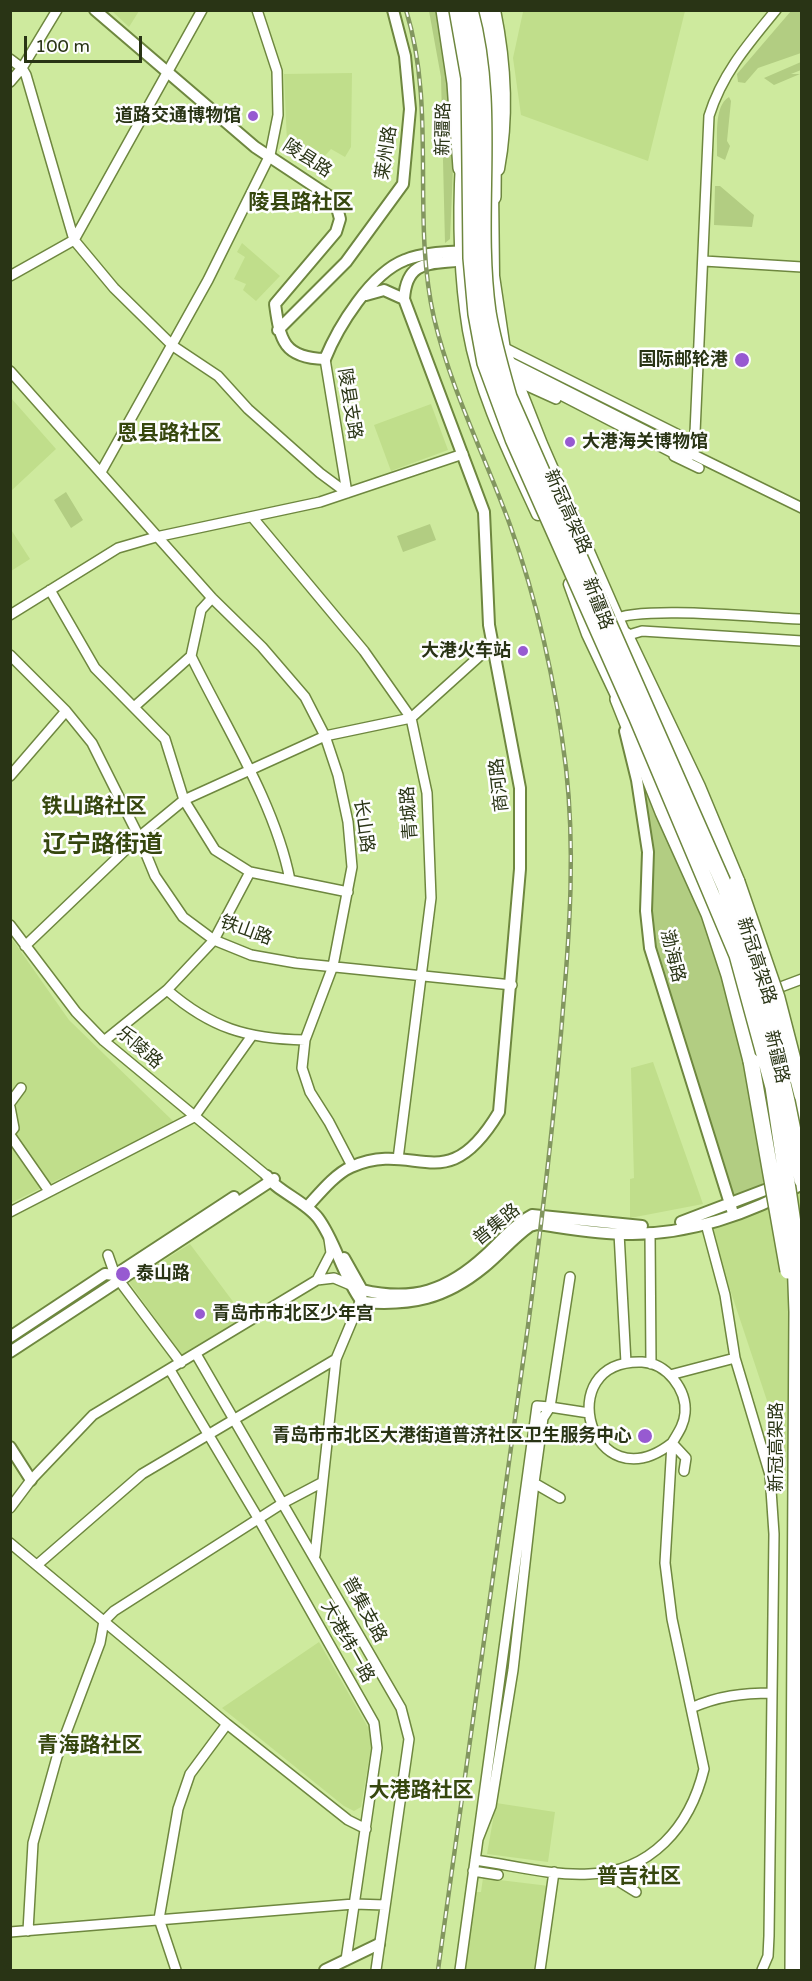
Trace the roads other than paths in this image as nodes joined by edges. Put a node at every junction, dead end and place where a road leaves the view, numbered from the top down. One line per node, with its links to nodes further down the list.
1 (57, 10): 15 (street)
2 (95, 10): 16 (street, 陵县路)
3 (202, 10): 16 (street)
4 (257, 10): 18 (street)
5 (393, 10): 29 (street, 莱州路)
6 (444, 10): 19 (highway)
7 (452, 10): 19 (main road, 新疆路)
8 (457, 10): 108 (highway, 新冠高架路, bridge)
9 (470, 10): 90 (highway, 新冠高架路, bridge)
10 (477, 10): 20 (main road, 新疆路)
11 (485, 10): 20 (highway)
12 (494, 10): 20 (main road, 新疆路)
13 (776, 10): 24 (street)
14 (10, 59): 15 (street)
15 (22, 68): 17 (street); 21 (street)
16 (166, 72): 18 (street, 陵县路); 21 (street)
17 (10, 82)
18 (270, 155): 29 (street, 陵县路); 30 (street)
19 (461, 168): 23 (main road, 新疆路)
20 (493, 197): 22 (main road, 新疆路)
21 (74, 240): 26 (street); 30 (street)
22 (493, 253): 23 (street); 31 (main road, 新疆路)
23 (462, 256): 27 (street, 陵县支路); 28 (street); 50 (main road, 新疆路)
24 (704, 261): 25 (street); 38 (street)
25 (801, 267)
26 (10, 276)
27 (360, 298): 28 (street); 32 (street, 陵县支路)
28 (404, 299): 37 (street, 商河路)
29 (278, 330): 32 (street)
30 (173, 346): 40 (street); 41 (street)
31 (504, 346): 33 (main road, 新疆路); 38 (street)
32 (325, 359): 41 (street, 陵县支路)
33 (508, 361): 35 (main road, 新疆路); 36 (street)
34 (10, 371): 40 (street, 长山路)
35 (514, 378): 38 (street); 39 (street); 48 (main road, 新疆路)
36 (674, 445)
37 (463, 454): 41 (street); 53 (street, 商河路)
38 (694, 455): 42 (street)
39 (699, 468)
40 (101, 472): 44 (street, 长山路)
41 (346, 493): 43 (street)
42 (801, 508)
43 (253, 518): 44 (street); 60 (street, 青城路)
44 (156, 537): 45 (street); 46 (street, 长山路)
45 (50, 590): 47 (street); 58 (street)
46 (212, 598): 56 (street); 61 (street, 长山路)
47 (10, 615)
48 (618, 618): 49 (street); 50 (street); 51 (main road, 新疆路)
49 (801, 619)
50 (588, 634): 54 (main road, 新疆路)
51 (625, 635): 52 (street); 54 (street); 77 (main road, 新疆路); 82 (highway, bridge)
52 (801, 641)
53 (493, 644): 60 (street); 75 (street, 商河路)
54 (597, 653): 57 (main road, 新疆路)
55 (10, 655): 59 (street, 铁山路)
56 (191, 656): 58 (street); 62 (street)
57 (618, 699): 92 (main road, 新疆路); 96 (street, 渤海路); 108 (highway, bridge)
58 (134, 707): 64 (street)
59 (66, 711): 63 (street); 65 (street, 铁山路)
60 (411, 718): 61 (street); 73 (street, 青城路)
61 (325, 736): 62 (street); 68 (street, 长山路)
62 (248, 768): 64 (street); 67 (street)
63 (10, 776)
64 (184, 800): 65 (street); 66 (street)
65 (139, 837): 70 (street, 铁山路); 71 (street)
66 (250, 872): 67 (street); 70 (street)
67 (290, 880): 68 (street)
68 (348, 892): 72 (street, 长山路)
69 (10, 925): 71 (street, 乐陵路)
70 (214, 940): 72 (street, 铁山路); 76 (street)
71 (26, 946): 80 (street, 乐陵路)
72 (333, 966): 73 (street, 铁山路); 79 (street, 长山路)
73 (421, 975): 75 (street, 铁山路); 87 (street, 青城路)
74 (801, 979): 77 (street)
75 (512, 985): 87 (street, 商河路)
76 (166, 990): 78 (street); 80 (street)
77 (769, 992): 85 (main road, 新疆路)
78 (251, 1037): 79 (street); 84 (street)
79 (305, 1040): 88 (street, 长山路)
80 (104, 1041): 84 (street, 乐陵路)
81 (21, 1088): 83 (street)
82 (801, 1095)
83 (10, 1105): 86 (street)
84 (194, 1117): 89 (street, 乐陵路); 93 (street)
85 (801, 1119)
86 (10, 1134): 93 (street)
87 (398, 1159): 88 (street, 商河路)
88 (352, 1166): 91 (street, 商河路); 95 (street)
89 (270, 1179): 94 (street, 乐陵路); 95 (street, 乐陵路); 103 (street)
90 (801, 1182): 92 (street)
91 (324, 1190): 94 (street); 95 (street, 商河路)
92 (780, 1190): 96 (street)
93 (49, 1191): 97 (street)
94 (300, 1193): 95 (street, 乐陵路)
95 (311, 1207): 101 (street, 乐陵路); 107 (street, 乐陵路)
96 (732, 1209): 98 (street); 107 (street, 普集路)
97 (10, 1212)
98 (706, 1224): 100 (street); 112 (street)
99 (619, 1233): 100 (street); 107 (street); 115 (street)
100 (650, 1233): 116 (street)
101 (328, 1237): 105 (street); 106 (street, 乐陵路)
102 (108, 1255): 103 (street)
103 (118, 1277): 109 (street); 110 (street); 114 (street)
104 (570, 1277): 119 (street)
105 (317, 1280): 106 (street); 111 (street)
106 (348, 1283): 107 (street, 乐陵路)
107 (362, 1296): 113 (street)
108 (797, 1312): 161 (highway, 新冠高架路, bridge)
109 (10, 1337)
110 (10, 1352)
111 (196, 1354): 114 (street); 121 (street)
112 (735, 1358): 118 (street); 137 (street)
113 (336, 1359): 121 (street); 127 (street)
114 (181, 1363): 117 (street)
115 (626, 1363): 116 (street); 120 (street)
116 (651, 1364): 118 (street)
117 (170, 1370): 122 (street, 大港纬一路); 126 (street)
118 (670, 1375): 123 (street)
119 (550, 1407): 120 (street); 128 (street); 141 (street)
120 (589, 1413): 123 (street)
121 (234, 1419): 122 (street); 130 (street)
122 (209, 1437): 132 (street, 大港纬一路); 135 (street)
123 (672, 1443): 125 (street); 138 (street)
124 (10, 1447): 126 (street)
125 (684, 1471)
126 (31, 1480): 131 (street)
127 (321, 1483): 130 (street); 134 (street)
128 (534, 1483): 129 (street); 141 (street)
129 (560, 1498)
130 (283, 1503): 132 (street); 134 (street)
131 (10, 1508)
132 (258, 1518): 136 (street); 140 (street, 大港纬一路)
133 (10, 1543): 135 (street)
134 (315, 1555): 149 (street, 普集支路)
135 (37, 1565): 136 (street)
136 (104, 1620): 139 (street); 151 (street)
137 (772, 1692): 138 (street); 160 (street)
138 (691, 1708): 144 (street)
139 (227, 1724): 140 (street); 150 (street)
140 (366, 1829): 148 (street, 大港纬一路)
141 (478, 1839): 142 (street)
142 (475, 1860): 143 (street); 145 (street)
143 (473, 1871): 146 (street); 158 (street)
144 (614, 1871): 145 (street); 147 (street)
145 (554, 1872): 159 (street)
146 (498, 1875)
147 (636, 1892)
148 (354, 1904): 149 (street); 150 (street); 154 (street, 大港纬一路)
149 (385, 1905): 153 (street, 普集支路)
150 (159, 1919): 151 (street); 155 (street)
151 (28, 1930): 152 (street)
152 (10, 1932)
153 (379, 1944): 154 (street); 157 (street, 普集支路)
154 (346, 1960): 156 (street)
155 (176, 1971)
156 (325, 1971)
157 (376, 1971)
158 (460, 1971)
159 (540, 1971)
160 (762, 1971)
161 (793, 1971)

